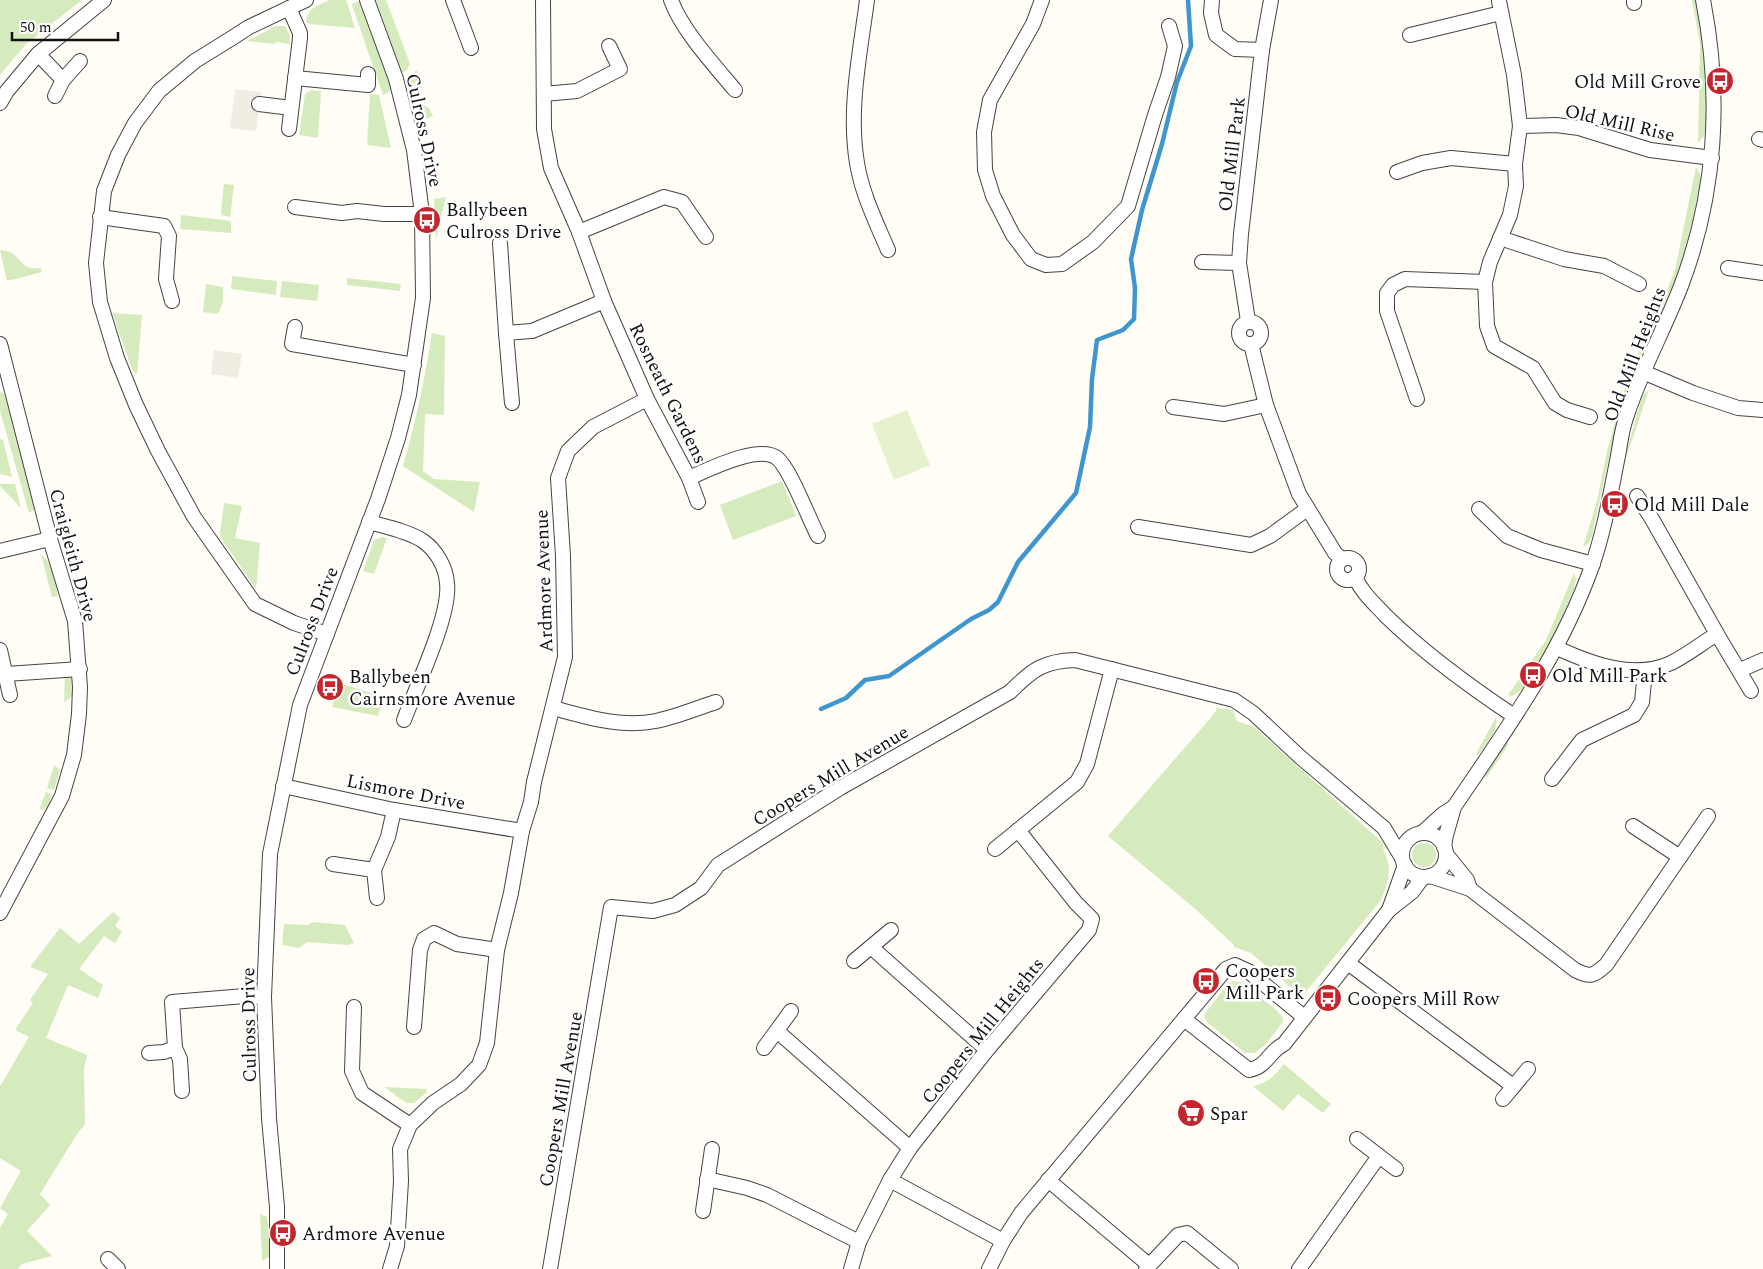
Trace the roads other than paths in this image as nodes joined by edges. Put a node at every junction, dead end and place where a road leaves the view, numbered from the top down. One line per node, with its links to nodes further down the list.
1 (104, 0): 19 (street)
2 (306, 0): 13 (street)
3 (367, 0): 36 (street, Culross Drive)
4 (453, 0): 17 (street)
5 (543, 0): 25 (street, Rosneath Gardens)
6 (671, 0): 24 (street)
7 (867, 0): 42 (street)
8 (1042, 0): 14 (street)
9 (1212, 0): 18 (street)
10 (1271, 0): 18 (street, Old Mill Park)
11 (1703, 0): 32 (street, Old Mill Heights)
12 (1500, 7): 15 (street); 30 (street)
13 (289, 8): 22 (street); 37 (street)
14 (1169, 26)
15 (1410, 35)
16 (609, 46): 25 (street)
17 (471, 48)
18 (1262, 50): 44 (street, Old Mill Park)
19 (38, 54): 23 (street); 27 (street)
20 (80, 61): 23 (street)
21 (368, 74): 22 (street)
22 (295, 78): 29 (street)
23 (63, 80): 26 (street)
24 (735, 90)
25 (544, 94): 38 (street, Rosneath Gardens)
26 (55, 96)
27 (0, 103)
28 (259, 104): 29 (street)
29 (292, 108): 31 (street)
30 (1520, 126): 32 (street, Old Mill Rise); 33 (street)
31 (289, 129)
32 (1712, 158): 55 (street, Old Mill Heights)
33 (1515, 164): 34 (street); 40 (street)
34 (1396, 172)
35 (295, 207): 36 (street)
36 (422, 214): 54 (street, Culross Drive)
37 (100, 217): 49 (street); 74 (street)
38 (579, 232): 39 (street); 50 (street, Rosneath Gardens)
39 (706, 237)
40 (1500, 238): 47 (street); 48 (street)
41 (500, 243): 52 (street)
42 (888, 250)
43 (1202, 262): 44 (street)
44 (1239, 262): 59 (street, Old Mill Park)
45 (1728, 268): 46 (street)
46 (1763, 274)
47 (1485, 282): 57 (street); 62 (street)
48 (1639, 284)
49 (172, 301)
50 (604, 301): 52 (street); 56 (street, Rosneath Gardens)
51 (295, 327): 54 (street)
52 (506, 333): 58 (street)
53 (0, 344): 71 (street, Craigleith Drive)
54 (414, 365): 68 (street, Culross Drive)
55 (1643, 372): 61 (street); 73 (street, Old Mill Heights)
56 (648, 399): 63 (street, Rosneath Gardens); 87 (street, Ardmore Avenue)
57 (1417, 399)
58 (512, 403)
59 (1266, 405): 60 (street); 67 (street, Old Mill Park)
60 (1173, 407)
61 (1763, 410)
62 (1590, 417)
63 (689, 478): 65 (street, Rosneath Gardens); 70 (street)
64 (1637, 496): 75 (street)
65 (698, 502)
66 (1479, 509): 73 (street)
67 (1307, 510): 69 (street); 88 (street, Old Mill Park)
68 (369, 522): 74 (street, Culross Drive); 89 (street)
69 (1138, 527)
70 (818, 536)
71 (50, 539): 72 (street); 79 (street, Craigleith Drive)
72 (0, 552)
73 (1593, 564): 76 (street, Old Mill Heights)
74 (327, 634): 91 (street, Culross Drive)
75 (1717, 634): 81 (street); 82 (street)
76 (1557, 648): 82 (street); 88 (street, Old Mill Heights)
77 (0, 650): 83 (street)
78 (1763, 660): 81 (street)
79 (80, 669): 83 (street); 110 (street, Craigleith Drive)
80 (1112, 669): 96 (street, Coopers Mill Avenue); 97 (street); 146 (street, Coopers Mill Avenue)
81 (1740, 670): 84 (street)
82 (1645, 671): 90 (street)
83 (6, 674): 85 (street)
84 (1751, 691)
85 (10, 694)
86 (716, 702): 87 (street)
87 (553, 708): 98 (street, Ardmore Avenue)
88 (1514, 716): 92 (street, Old Mill Heights)
89 (404, 720)
90 (1552, 779)
91 (284, 786): 93 (street, Lismore Drive); 116 (street, Culross Drive)
92 (1454, 807): 99 (street, Old Mill Heights); 101 (street, Old Mill Heights)
93 (394, 810): 98 (street, Lismore Drive); 105 (street)
94 (1708, 816): 102 (street)
95 (1633, 826): 102 (street)
96 (1384, 828): 99 (street, Coopers Mill Avenue); 103 (street, Coopers Mill Avenue)
97 (1018, 830): 100 (street); 125 (street, Coopers Mill Heights)
98 (522, 831): 113 (street, Ardmore Avenue)
99 (1419, 834): 101 (street); 103 (street)
100 (995, 849)
101 (1445, 851): 106 (street); 107 (street)
102 (1680, 857): 107 (street)
103 (1404, 862): 106 (street); 109 (street)
104 (333, 864): 105 (street)
105 (374, 870): 108 (street)
106 (1426, 876): 107 (street); 109 (street)
107 (1470, 889)
108 (377, 898)
109 (1389, 910): 115 (street)
110 (0, 913)
111 (891, 930): 112 (street)
112 (871, 947): 114 (street); 125 (street)
113 (497, 950): 121 (street); 131 (street, Ardmore Avenue)
114 (854, 961)
115 (1348, 963): 119 (street); 128 (street)
116 (264, 997): 123 (street); 144 (street, Culross Drive)
117 (354, 1007): 131 (street)
118 (791, 1011): 122 (street)
119 (1304, 1017): 120 (street); 120 (street)
120 (1184, 1019): 139 (street)
121 (414, 1027)
122 (777, 1031): 124 (street); 133 (street)
123 (175, 1048): 126 (street); 129 (street)
124 (764, 1048)
125 (987, 1050): 133 (street, Coopers Mill Heights)
126 (149, 1053)
127 (1528, 1069): 128 (street)
128 (1513, 1086): 130 (street)
129 (182, 1091)
130 (1503, 1099)
131 (410, 1124): 145 (street, Ardmore Avenue)
132 (1357, 1139): 135 (street)
133 (910, 1148): 138 (street, Coopers Mill Heights)
134 (712, 1149): 137 (street)
135 (1379, 1156): 136 (street); 150 (street)
136 (1396, 1169)
137 (707, 1179): 140 (street); 142 (street)
138 (890, 1180): 141 (street); 142 (street, Coopers Mill Heights)
139 (1048, 1180): 141 (street); 143 (street)
140 (702, 1211)
141 (1003, 1241): 148 (street)
142 (859, 1242): 147 (street, Coopers Mill Heights)
143 (1148, 1267): 149 (street)
144 (277, 1269)
145 (390, 1269)
146 (550, 1269)
147 (851, 1269)
148 (989, 1269)
149 (1231, 1269)
150 (1299, 1269)

